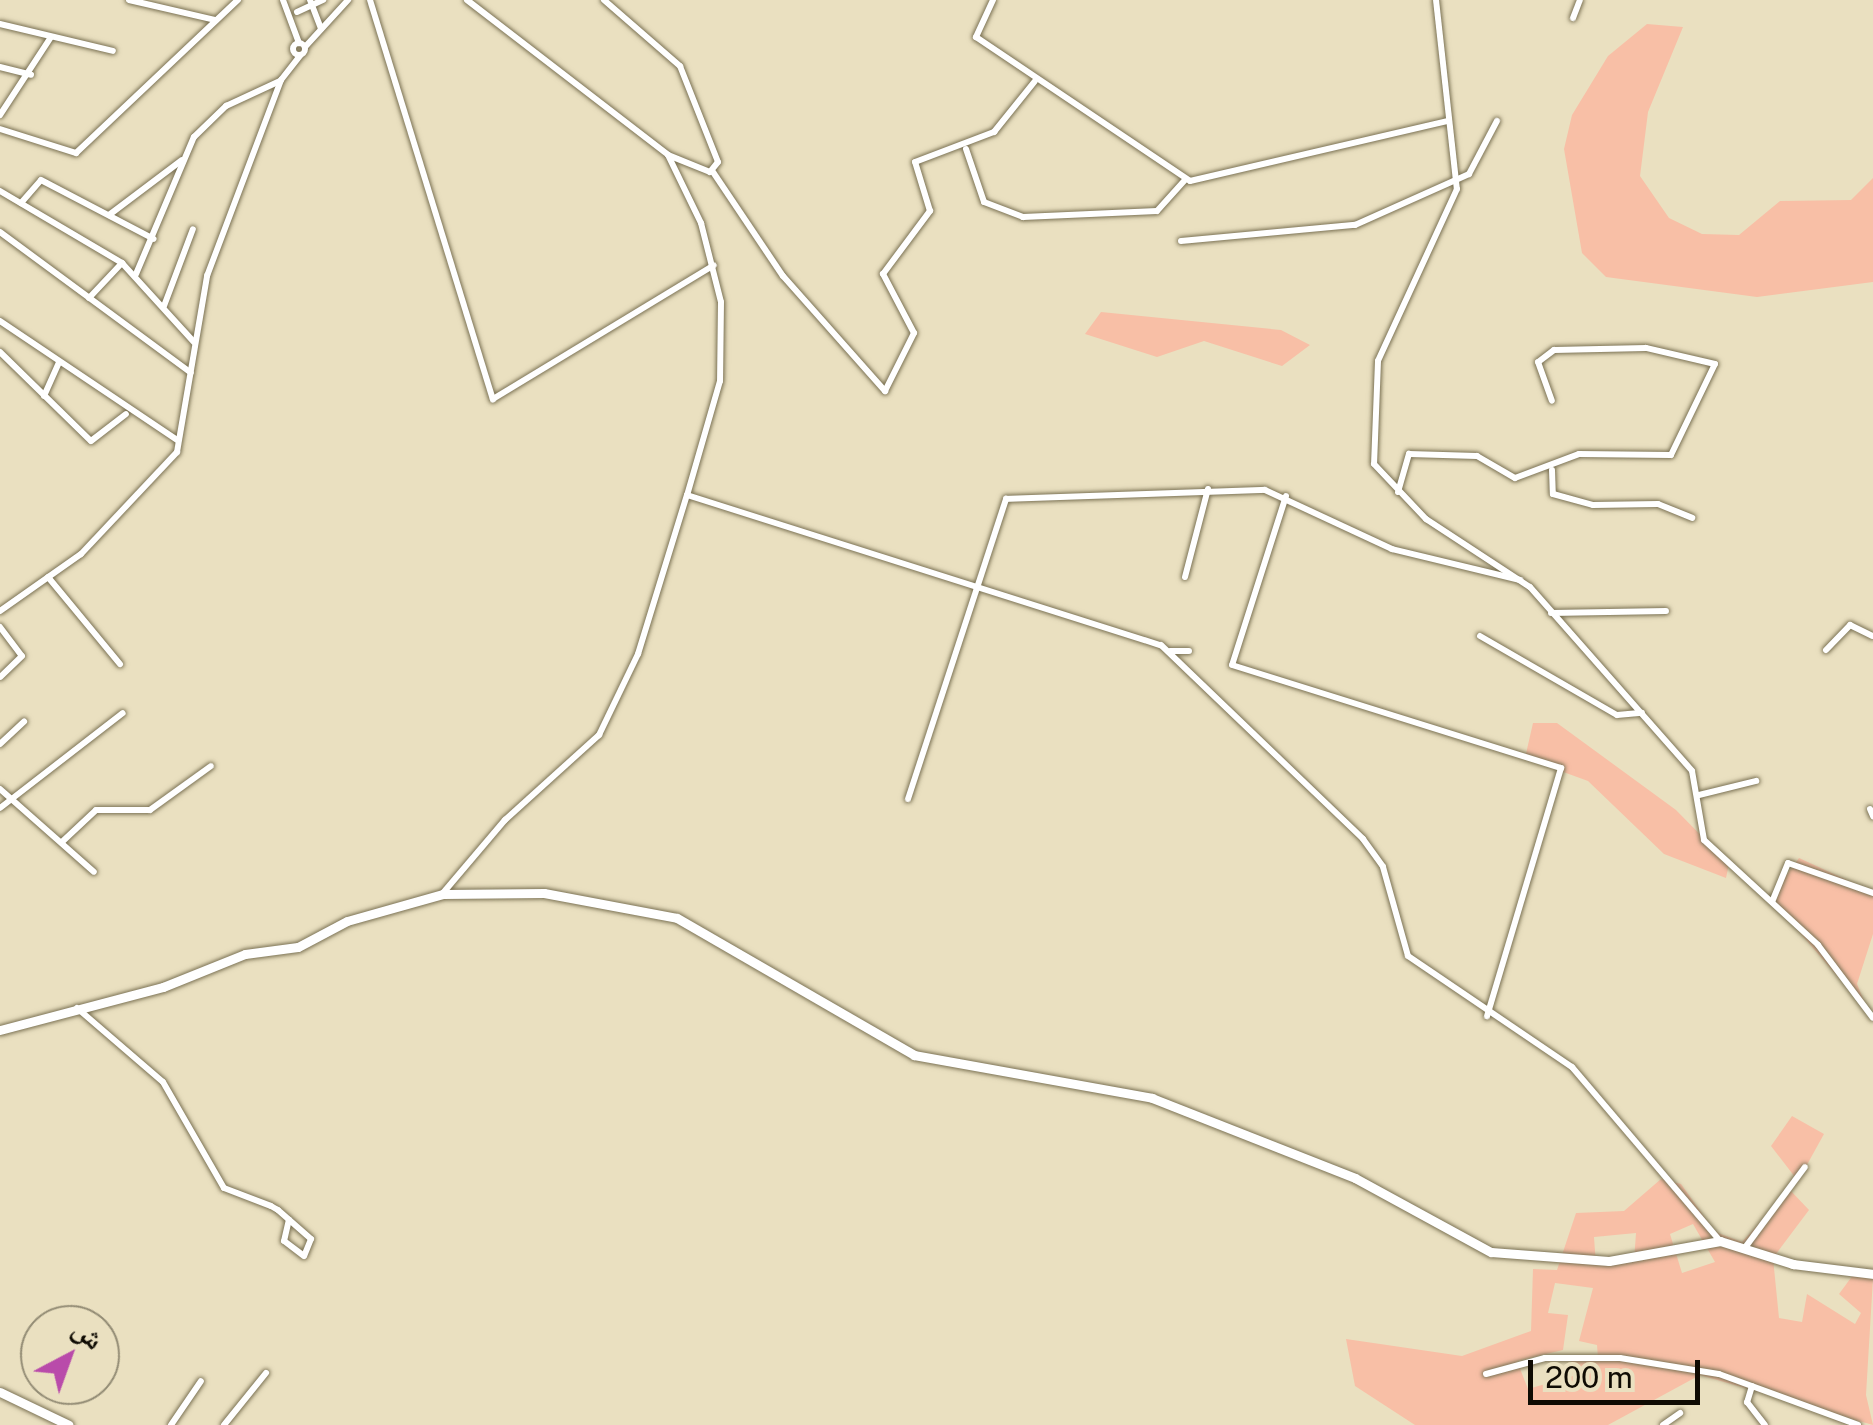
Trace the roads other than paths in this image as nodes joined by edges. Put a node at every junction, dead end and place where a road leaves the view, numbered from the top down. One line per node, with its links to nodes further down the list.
1 (129, 0): 15 (street)
2 (238, 0): 15 (street)
3 (282, 0): 19 (street)
4 (323, 0): 12 (street)
5 (348, 0): 17 (street)
6 (370, 0): 43 (street)
7 (467, 0): 30 (street)
8 (604, 0): 32 (street)
9 (993, 0): 24 (street)
10 (1436, 0): 26 (street)
11 (1580, 0): 14 (street)
12 (311, 2): 13 (street); 17 (street)
13 (297, 12)
14 (1573, 18)
15 (216, 20): 28 (street)
16 (0, 24): 18 (street)
17 (321, 29): 19 (street)
18 (51, 37): 20 (street); 22 (street)
19 (302, 45): 23 (street)
20 (113, 51)
21 (0, 67): 22 (street)
22 (31, 75): 25 (street)
23 (281, 80): 31 (street); 48 (street)
24 (1034, 81): 29 (street); 33 (street)
25 (0, 114)
26 (1448, 120): 33 (street); 34 (street)
27 (1497, 120): 34 (street)
28 (0, 129)
29 (966, 149): 32 (street); 33 (street)
30 (668, 155): 32 (street); 43 (street)
31 (182, 160): 37 (street); 40 (street)
32 (713, 172)
33 (1186, 180)
34 (1458, 182): 41 (street); 58 (street)
35 (0, 192): 36 (street)
36 (22, 203): 37 (street); 42 (street)
37 (109, 215): 40 (street)
38 (193, 229): 46 (street)
39 (0, 232): 45 (street)
40 (154, 239): 44 (street)
41 (1181, 241)
42 (122, 263): 44 (street); 45 (street)
43 (714, 265): 59 (street)
44 (136, 274): 46 (street)
45 (89, 298): 51 (street)
46 (164, 306): 48 (street)
47 (0, 320): 50 (street)
48 (194, 343): 51 (street)
49 (0, 352): 52 (street)
50 (59, 362): 52 (street); 54 (street)
51 (191, 373): 55 (street)
52 (44, 396): 54 (street)
53 (1552, 400): 56 (street)
54 (126, 414): 55 (street)
55 (178, 440): 62 (street)
56 (1552, 470): 58 (street); 61 (street)
57 (1208, 489): 60 (street); 63 (street); 65 (street)
58 (1398, 493): 64 (street)
59 (687, 495): 65 (street); 91 (street)
60 (1286, 496): 64 (street); 94 (street)
61 (1692, 518)
62 (48, 577): 66 (street); 75 (street)
63 (1185, 577)
64 (1524, 580): 68 (street)
65 (973, 586): 74 (street); 86 (street)
66 (0, 611)
67 (1666, 611): 68 (street)
68 (1552, 614): 78 (street)
69 (0, 627): 76 (street)
70 (1480, 636): 78 (street)
71 (1873, 636): 72 (street)
72 (1826, 650)
73 (1188, 651): 74 (street)
74 (1169, 652): 94 (street)
75 (120, 664)
76 (0, 677)
77 (123, 713): 85 (street)
78 (1642, 713): 84 (street)
79 (24, 722): 80 (street)
80 (0, 744)
81 (211, 766): 88 (street)
82 (1756, 782): 84 (street)
83 (0, 789): 85 (street)
84 (1699, 795): 92 (street)
85 (11, 796): 87 (street); 88 (street)
86 (908, 799)
87 (0, 808)
88 (63, 841): 89 (street)
89 (94, 872)
90 (1873, 892): 92 (street)
91 (442, 894): 93 (street); 99 (street)
92 (1772, 902): 95 (street)
93 (74, 1006): 96 (street); 98 (street)
94 (1488, 1016): 99 (street)
95 (1873, 1018)
96 (0, 1030)
97 (1805, 1168): 100 (street)
98 (289, 1220): 98 (street)
99 (1720, 1240): 100 (street)
100 (1744, 1249): 101 (street)
101 (1873, 1274)
102 (266, 1373): 110 (street)
103 (1486, 1374): 105 (street)
104 (201, 1381): 109 (street)
105 (1752, 1386): 112 (street); 113 (street)
106 (0, 1392): 108 (street)
107 (1680, 1413): 111 (street)
108 (70, 1425)
109 (170, 1425)
110 (224, 1425)
111 (1664, 1425)
112 (1764, 1425)
113 (1858, 1425)

